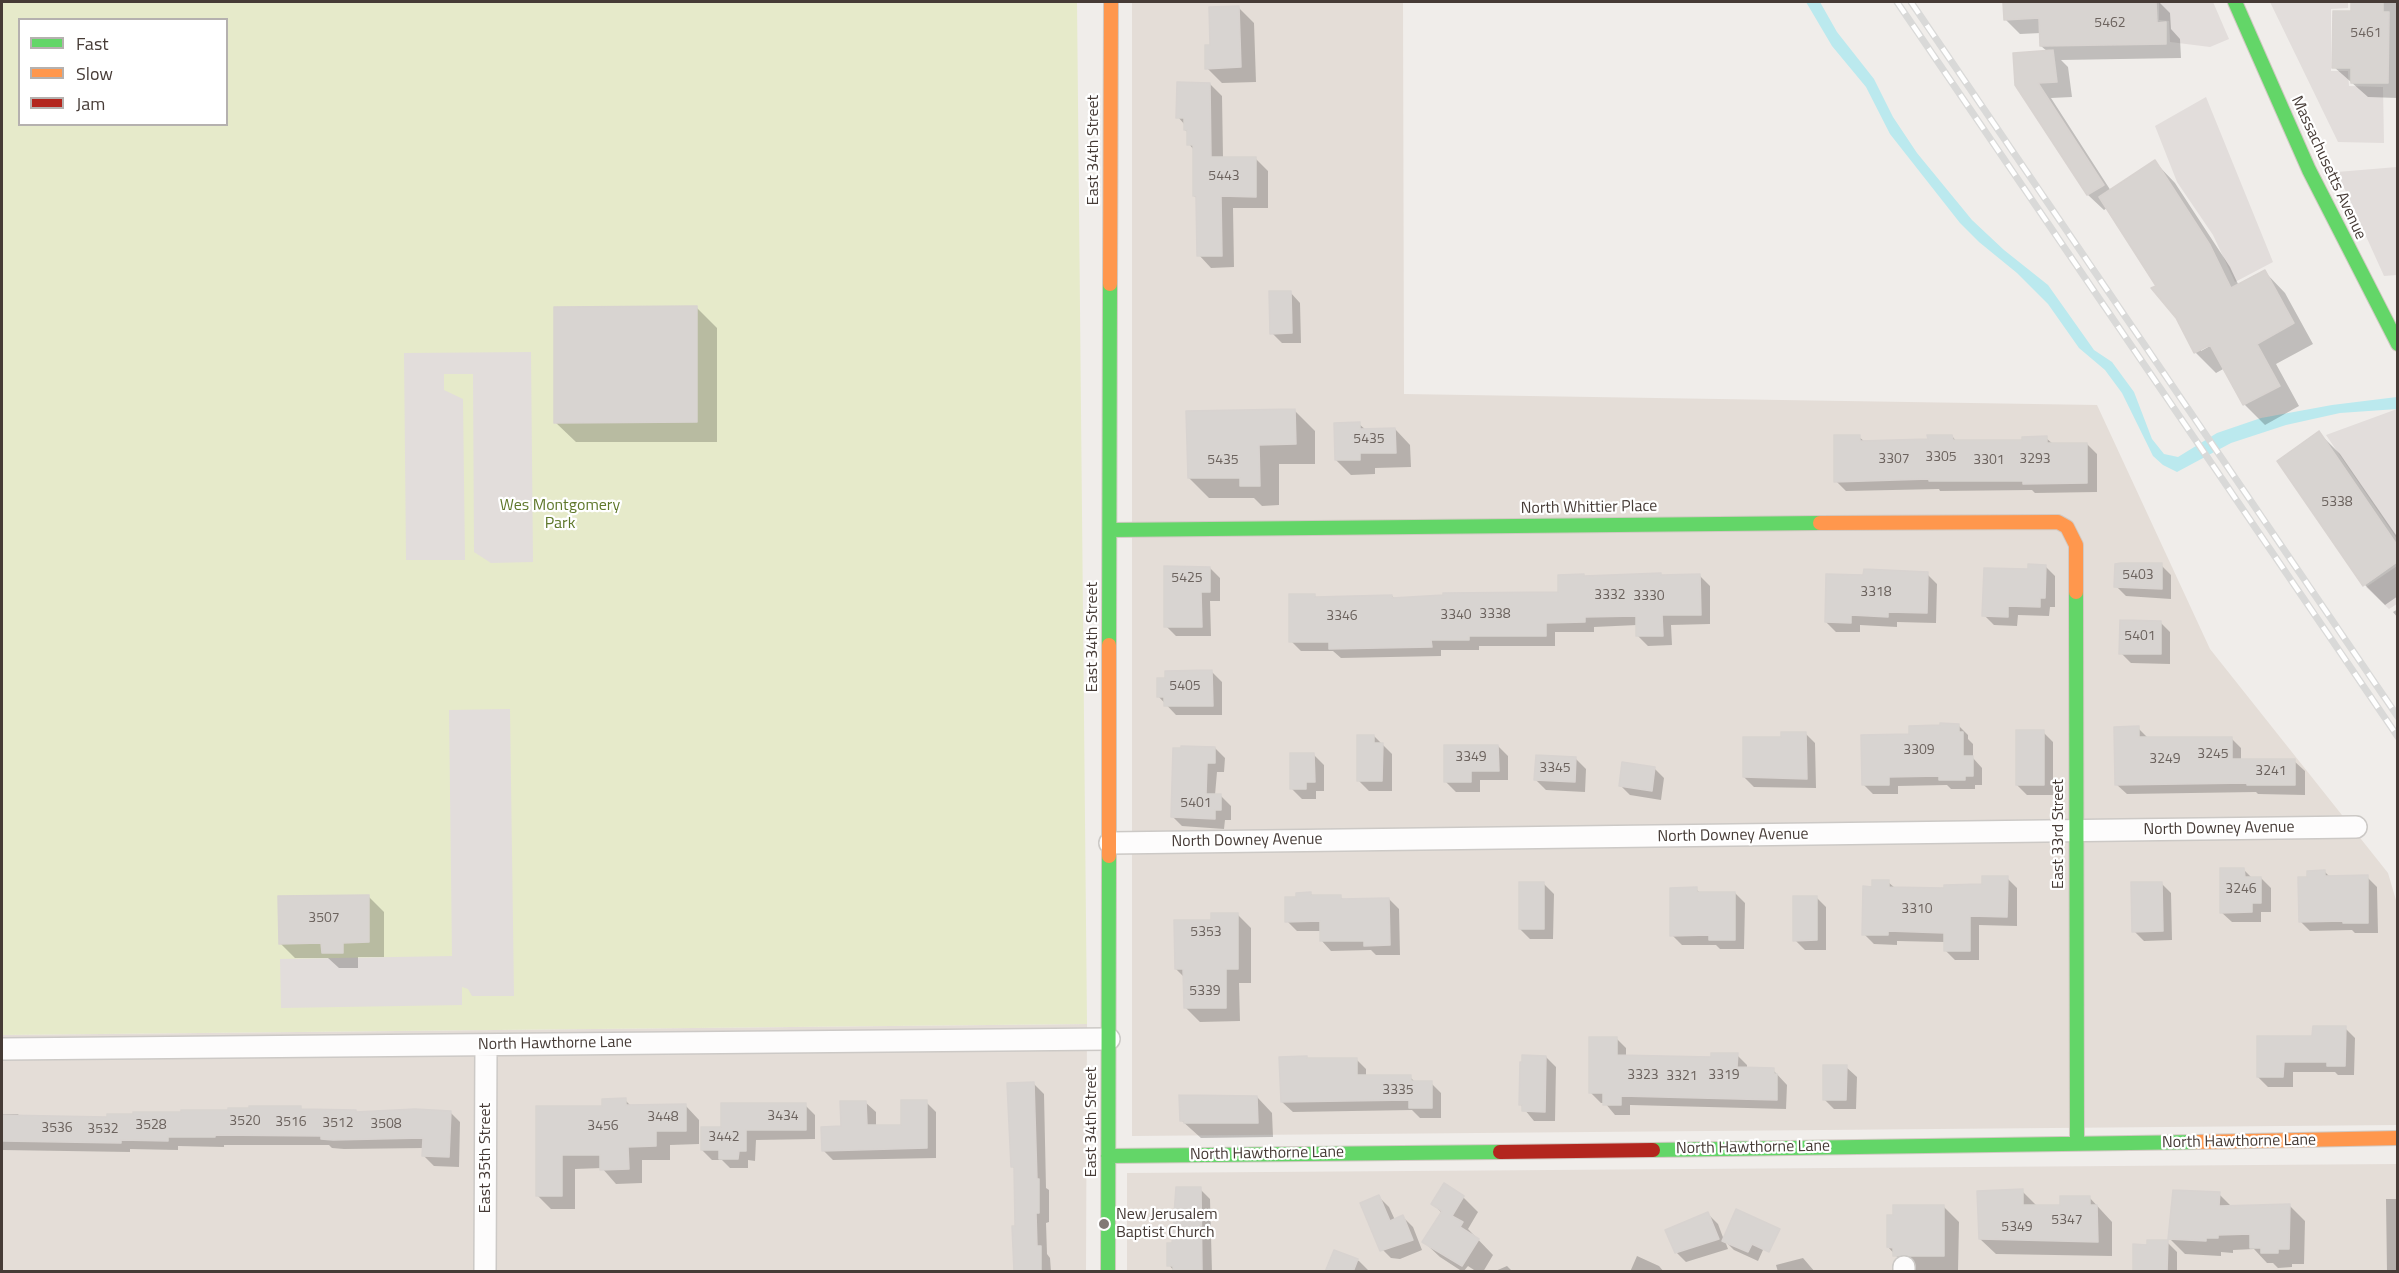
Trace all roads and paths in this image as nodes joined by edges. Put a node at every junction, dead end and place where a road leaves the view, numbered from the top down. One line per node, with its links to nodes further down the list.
1 (1111, 2): 5 (street, East 34th Street)
2 (2235, 2): 3 (street, Massachusetts Avenue)
3 (2397, 344)
4 (2067, 527): 5 (street, North Whittier Place); 7 (street, East 33rd Street)
5 (1110, 530): 8 (street, East 34th Street)
6 (2356, 827): 7 (street, North Downey Avenue)
7 (2075, 831): 8 (street, North Downey Avenue); 13 (street, East 33rd Street)
8 (1110, 843): 9 (street, East 34th Street)
9 (1109, 1039): 10 (street, North Hawthorne Lane); 14 (street, East 34th Street)
10 (486, 1045): 11 (street, North Hawthorne Lane); 15 (street, East 35th Street)
11 (2, 1049)
12 (2397, 1138): 13 (street, North Hawthorne Lane)
13 (2077, 1144): 14 (street, North Hawthorne Lane)
14 (1108, 1156): 16 (street, East 34th Street)
15 (485, 1272)
16 (1108, 1272)

